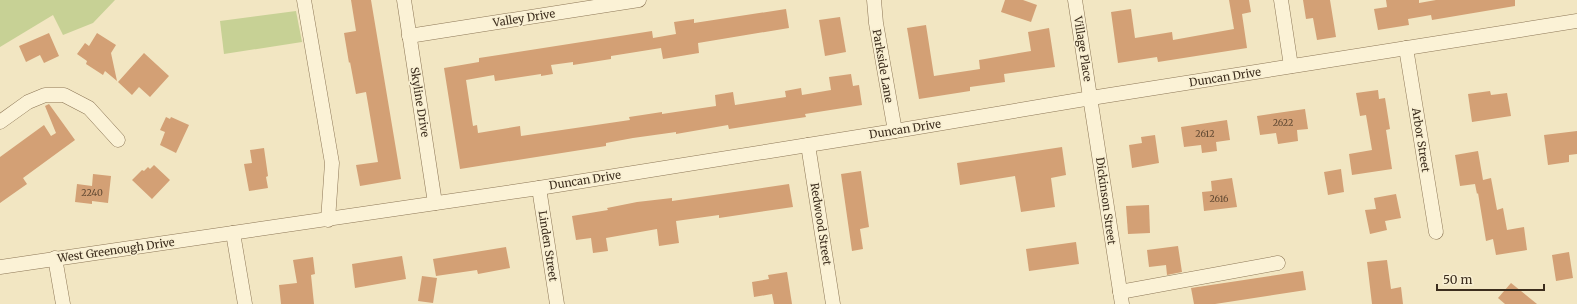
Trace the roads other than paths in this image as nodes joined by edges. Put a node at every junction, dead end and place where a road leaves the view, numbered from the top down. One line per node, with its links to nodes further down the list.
1 (304, 0): 18 (street)
2 (404, 0): 8 (street, Skyline Drive)
3 (639, 0): 8 (street, Valley Drive)
4 (874, 0): 13 (street, Parkside Lane)
5 (1075, 0): 11 (street, Village Place)
6 (1281, 0): 10 (street)
7 (1577, 21): 9 (street, Duncan Drive)
8 (409, 36): 17 (street, Skyline Drive)
9 (1406, 48): 10 (street, Duncan Drive); 19 (street, Arbor Street)
10 (1291, 66): 11 (street, Duncan Drive)
11 (1091, 98): 13 (street, Duncan Drive); 24 (street, Dickinson Street)
12 (0, 122): 14 (street)
13 (895, 131): 15 (street, Duncan Drive)
14 (118, 140)
15 (808, 145): 16 (street, Duncan Drive); 28 (street, Redwood Street)
16 (539, 188): 17 (street, Duncan Drive); 27 (street, Linden Street)
17 (435, 203): 18 (street, Duncan Drive)
18 (328, 220): 20 (street, Duncan Drive)
19 (1436, 232)
20 (233, 233): 21 (street, West Greenough Drive); 26 (street)
21 (56, 258): 23 (street, West Greenough Drive); 25 (street)
22 (1278, 262): 24 (street)
23 (0, 267)
24 (1121, 298)
25 (63, 304)
26 (244, 304)
27 (557, 304)
28 (833, 304)

